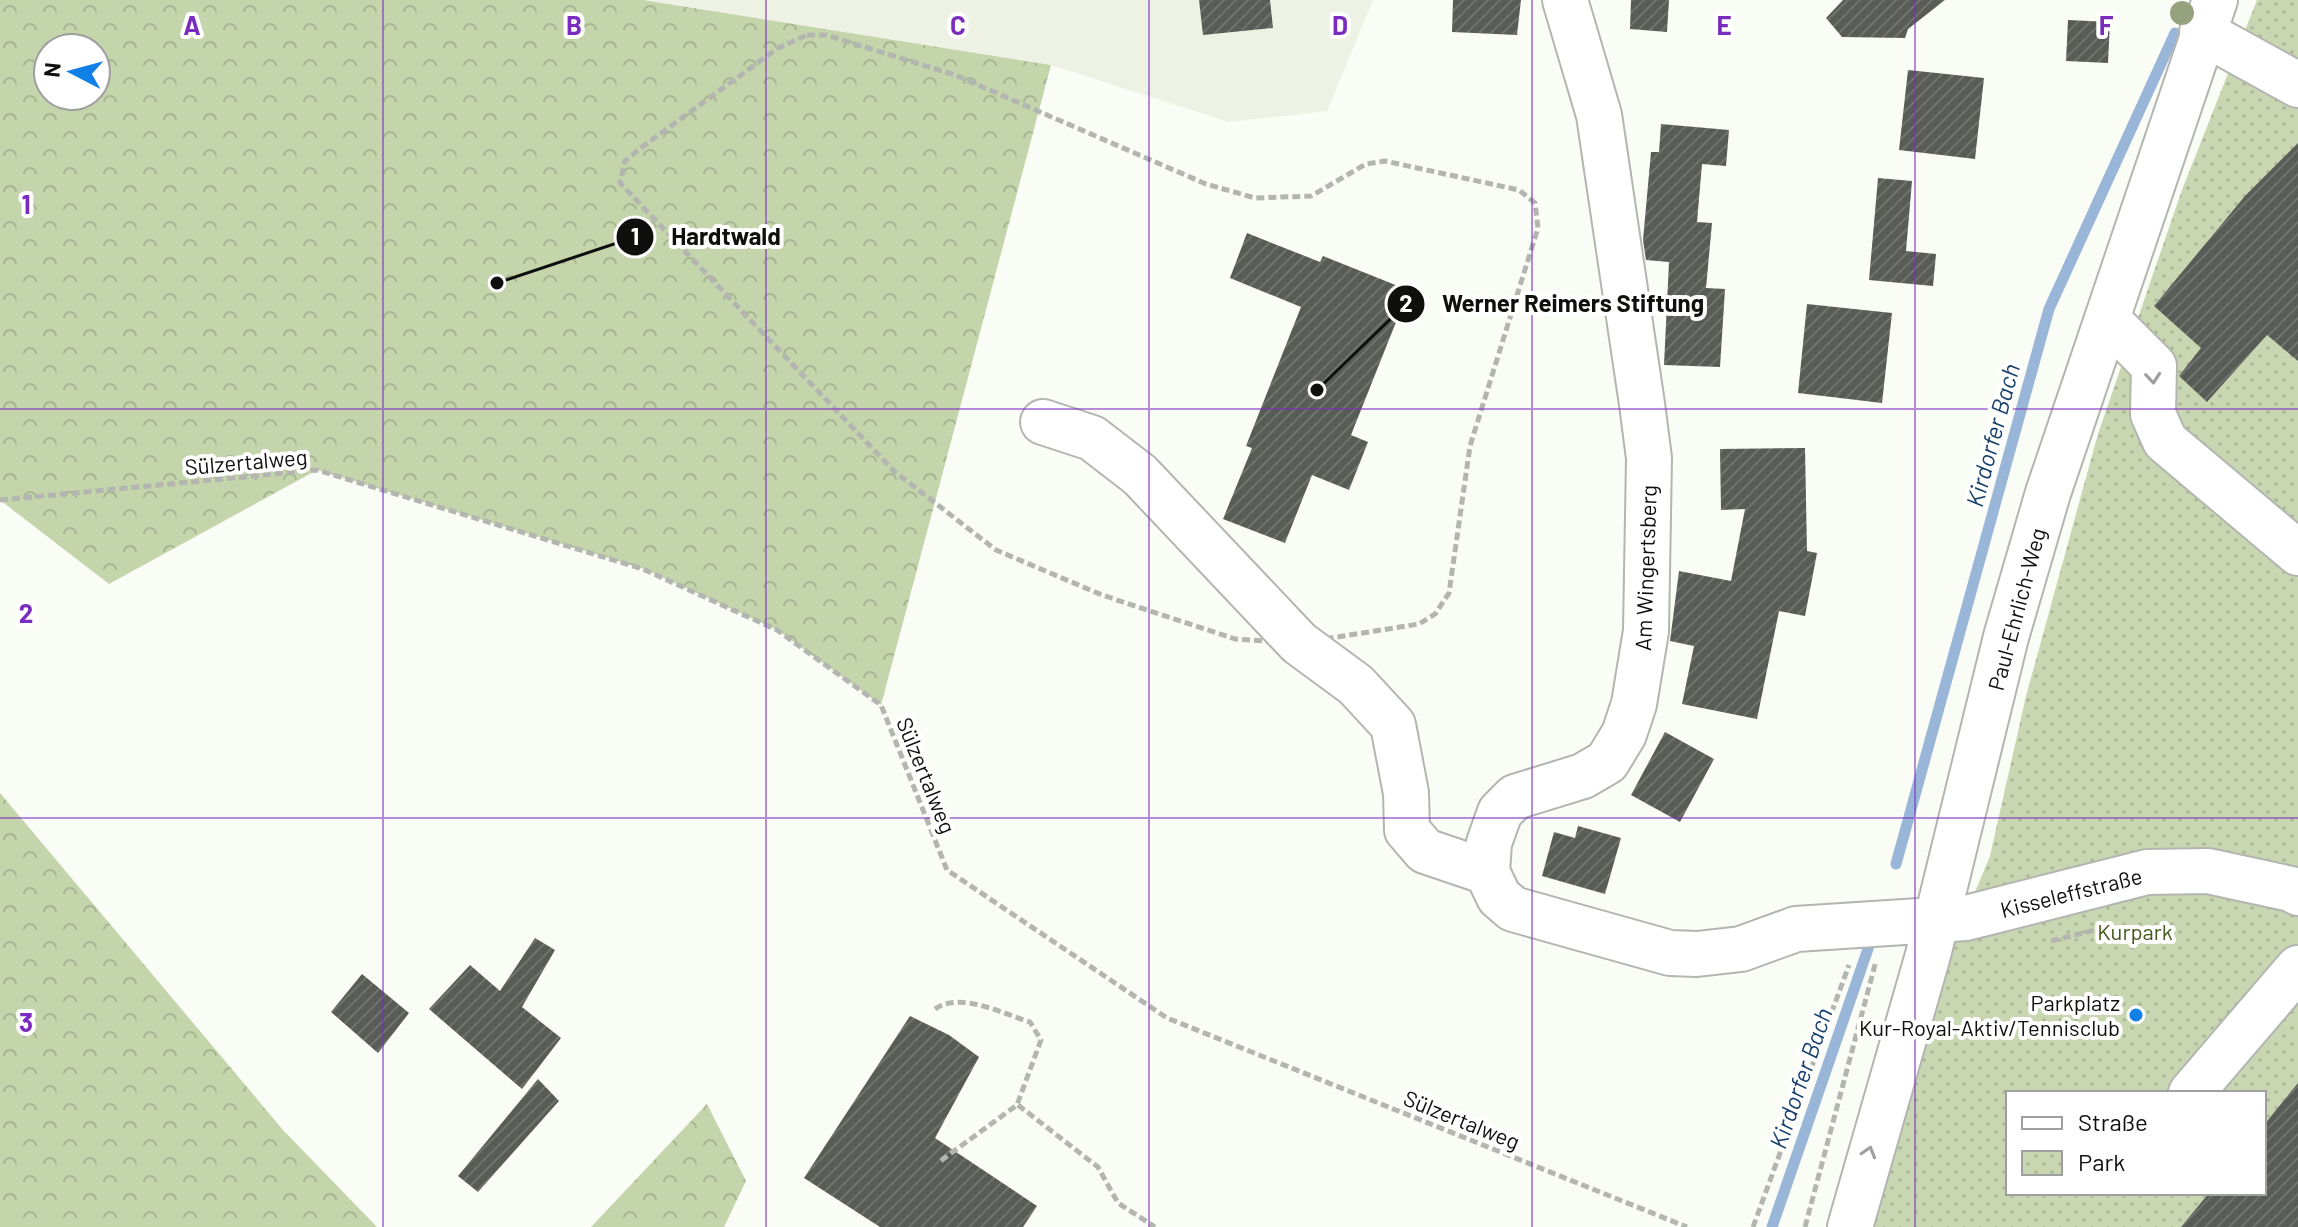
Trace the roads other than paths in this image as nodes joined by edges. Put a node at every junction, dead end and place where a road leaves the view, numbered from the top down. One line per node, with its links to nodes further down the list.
1 (1565, 0): 7 (street, Am Wingertsberg)
2 (2208, 16): 3 (street); 4 (street, Paul-Ehrlich-Weg)
3 (2298, 85)
4 (2107, 319): 6 (street, one-way to 6); 9 (street, Paul-Ehrlich-Weg)
5 (1043, 422): 7 (street)
6 (2298, 553)
7 (1487, 872): 9 (street)
8 (2298, 893): 9 (street, Kisseleffstraße)
9 (1937, 921): 12 (street, Paul-Ehrlich-Weg, one-way to 9)
10 (2298, 968): 11 (street)
11 (2193, 1091)
12 (1850, 1227)

